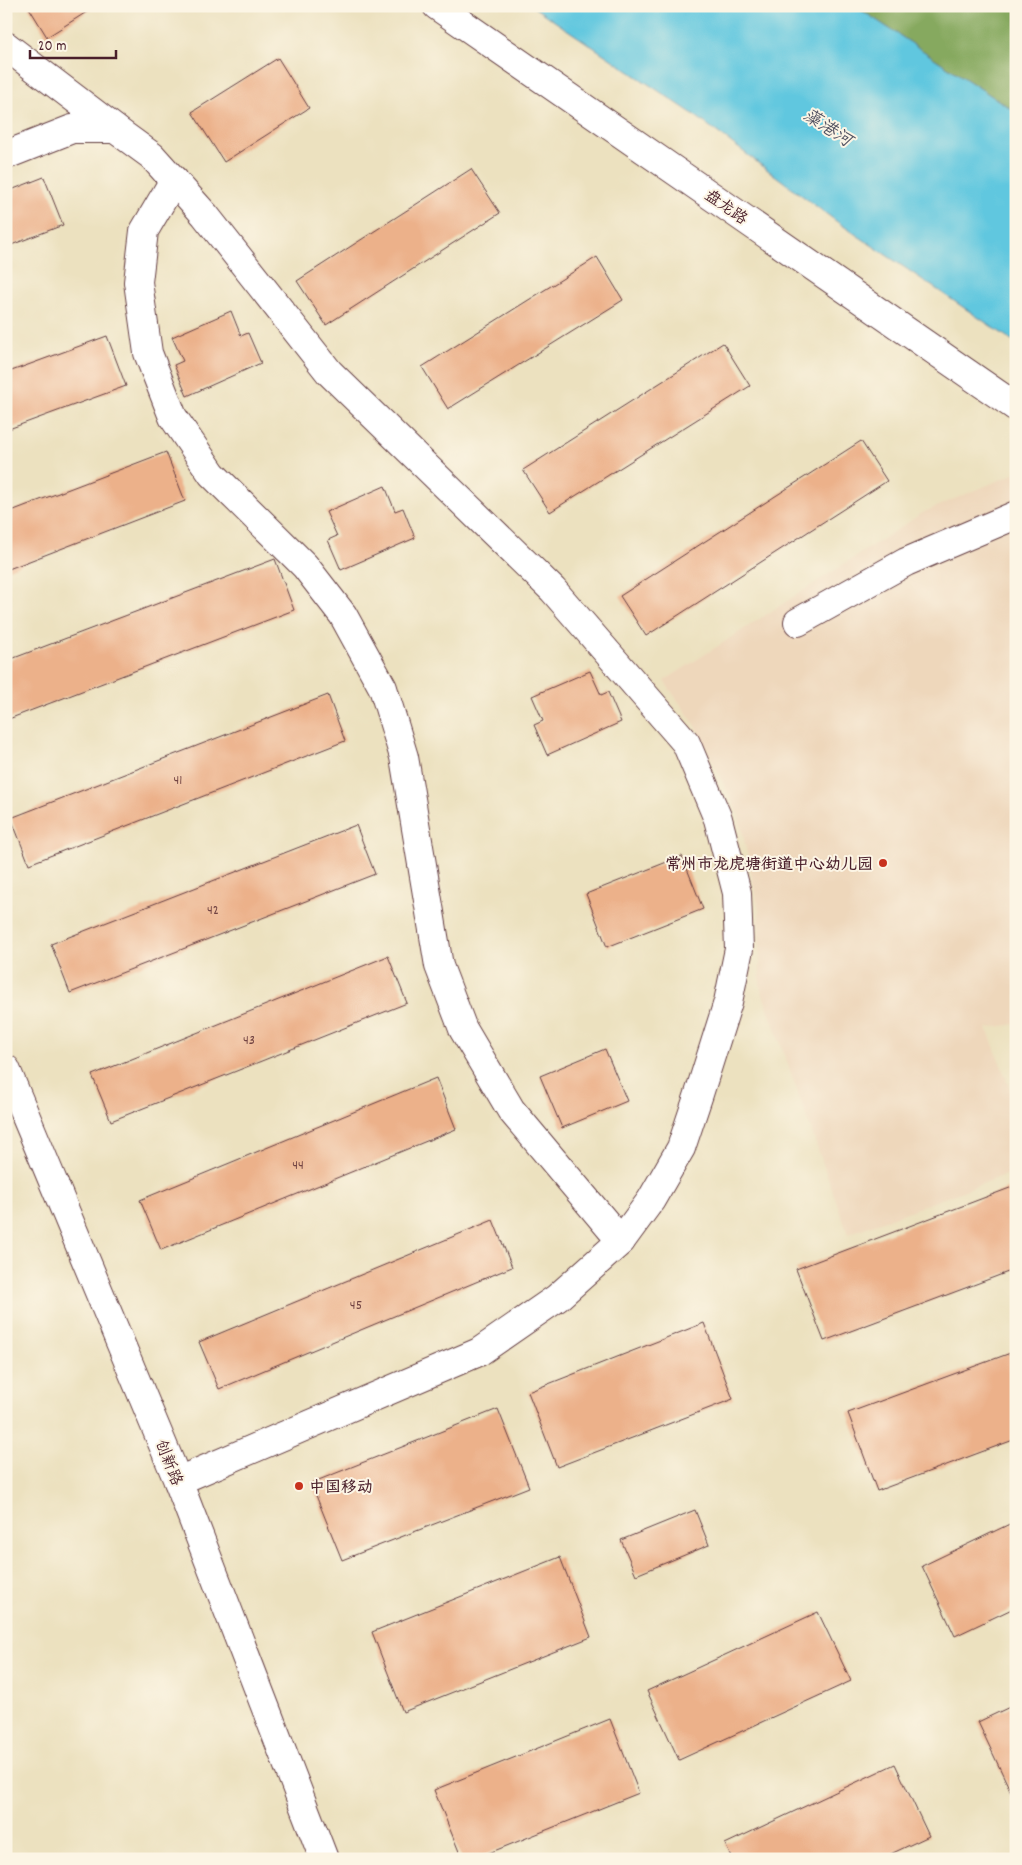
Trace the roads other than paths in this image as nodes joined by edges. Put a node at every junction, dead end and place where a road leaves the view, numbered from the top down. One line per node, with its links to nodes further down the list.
1 (437, 6): 6 (street, 盘龙路)
2 (6, 46): 3 (street)
3 (115, 129): 4 (street); 5 (street)
4 (6, 155)
5 (174, 180): 10 (street); 10 (street)
6 (1016, 407)
7 (1016, 515): 8 (street)
8 (798, 622)
9 (6, 1069): 11 (street, 创新路)
10 (621, 1241): 11 (street)
11 (178, 1481): 12 (street, 创新路)
12 (324, 1859)

